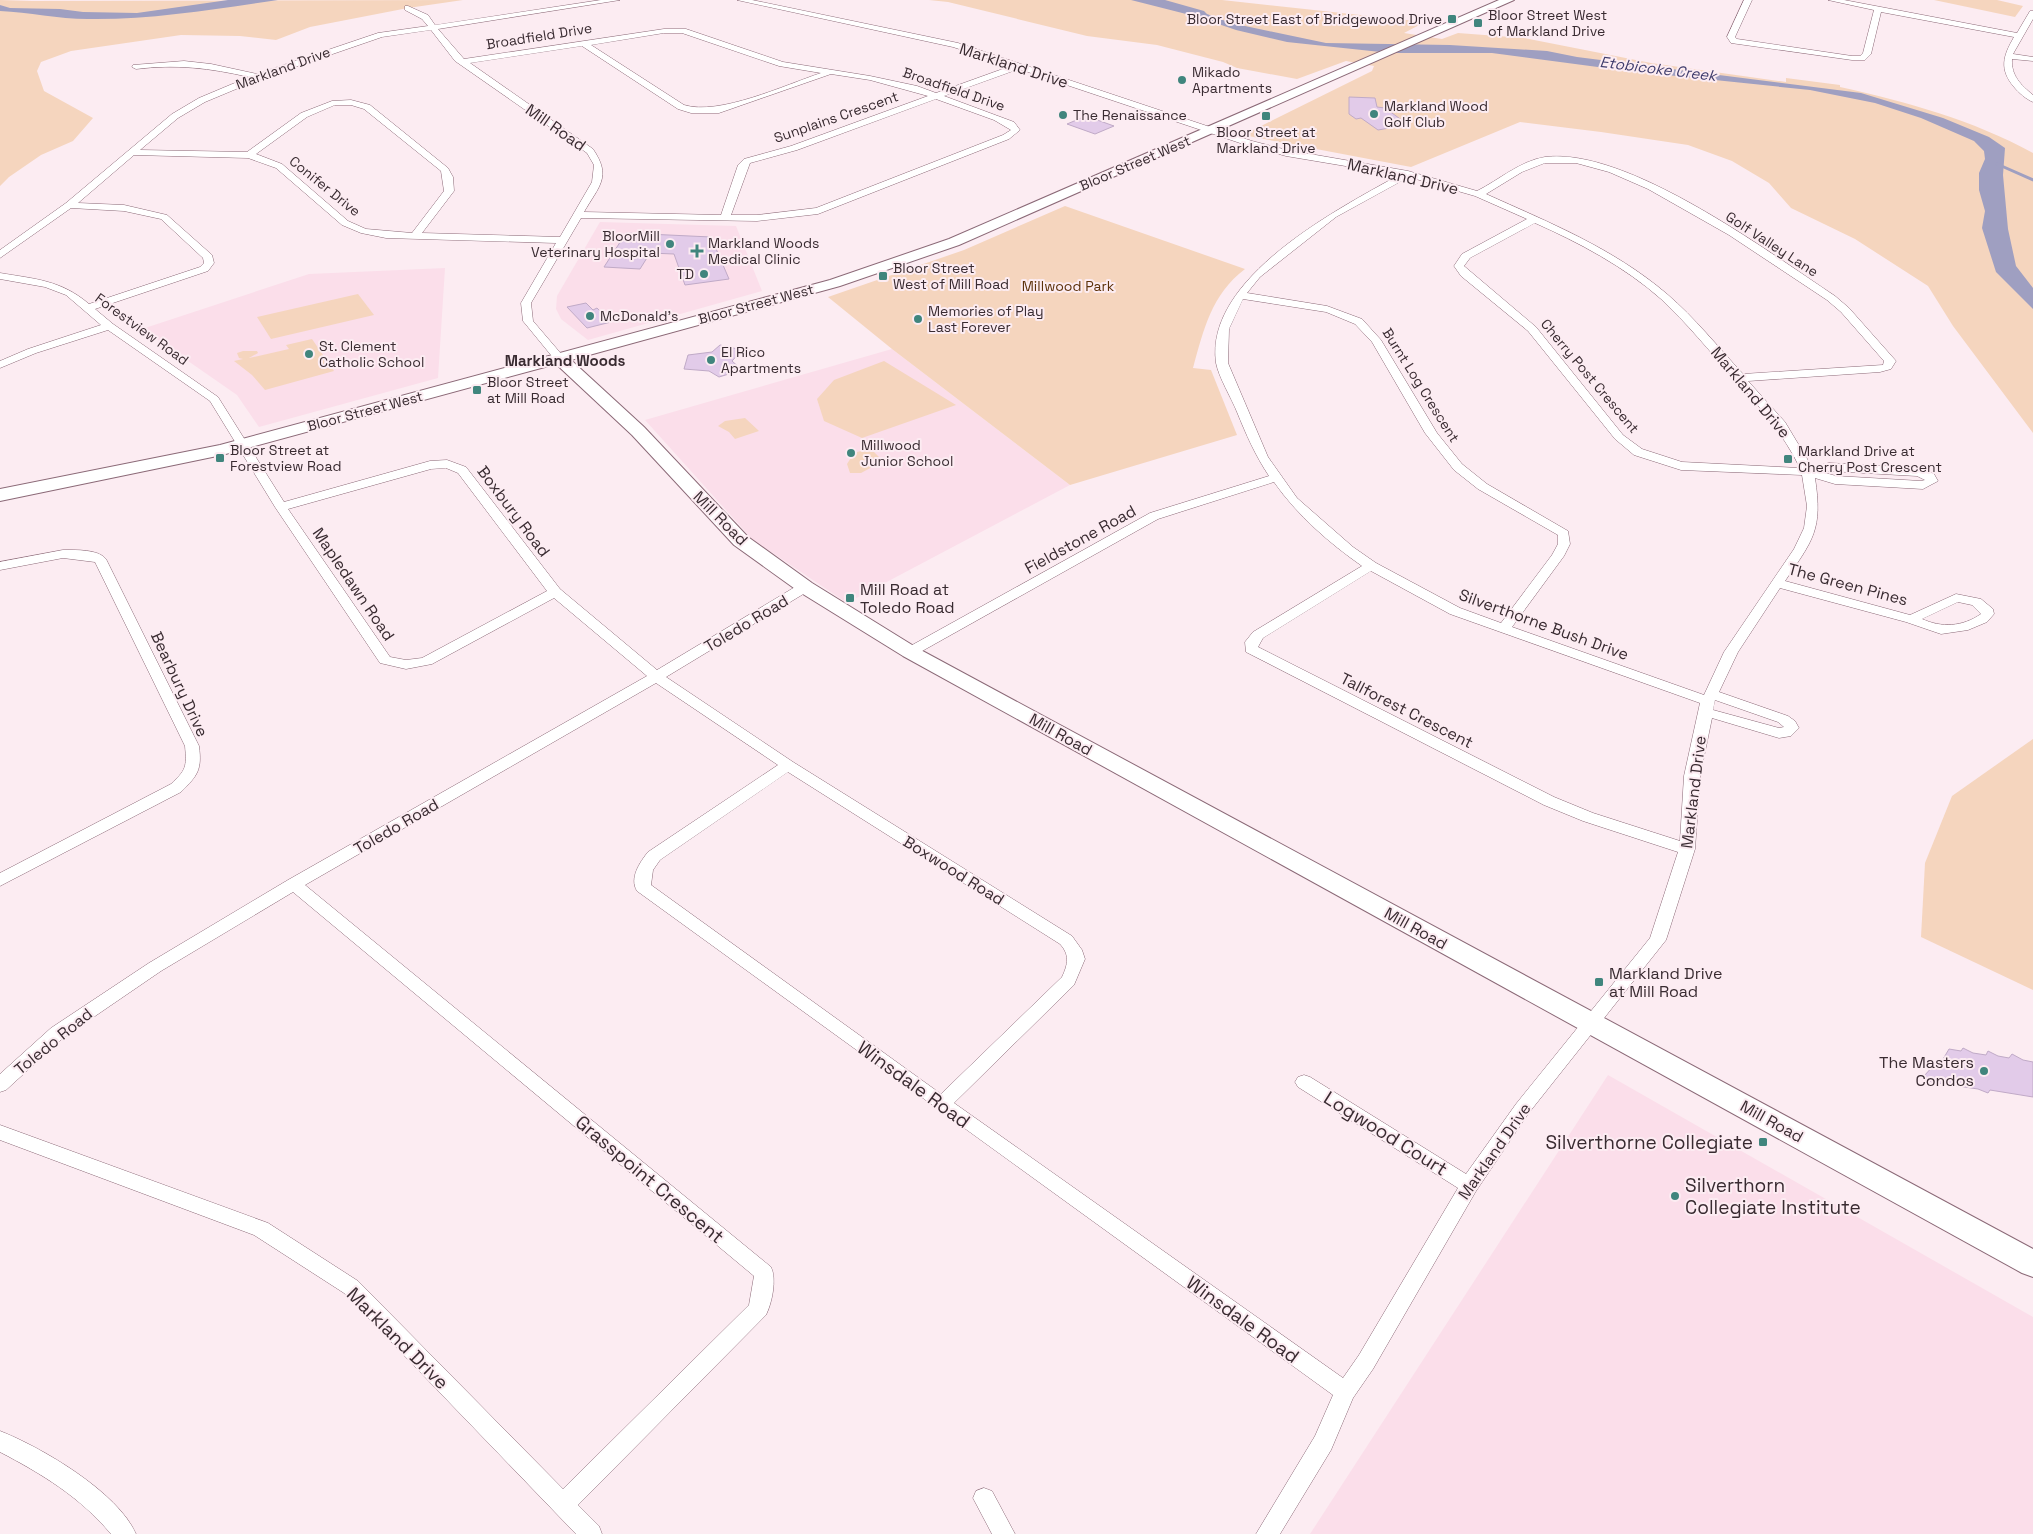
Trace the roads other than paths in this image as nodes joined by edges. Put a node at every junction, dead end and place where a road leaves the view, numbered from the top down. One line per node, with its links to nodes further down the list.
1 (616, 0): 9 (street, Markland Drive)
2 (741, 0): 15 (street, Markland Drive)
3 (1508, 0): 21 (main road, Bloor Street West)
4 (1748, 0): 7 (street)
5 (1832, 0): 7 (street)
6 (408, 8): 9 (street, Mill Road)
7 (1878, 10): 10 (street)
8 (2033, 13): 10 (street)
9 (432, 26): 14 (street, Mill Road); 18 (street, Markland Drive)
10 (2019, 36): 12 (street)
11 (584, 44): 14 (street, Broadfield Drive); 17 (street, Broadfield Drive); 17 (street)
12 (2008, 56): 13 (street); 20 (street)
13 (2033, 59)
14 (463, 62): 27 (street, Mill Road)
15 (1019, 66): 19 (street, Sunplains Crescent); 21 (street, Markland Drive)
16 (136, 67): 18 (street)
17 (829, 72): 19 (street, Broadfield Drive)
18 (257, 77): 22 (street, Markland Drive)
19 (938, 97): 28 (street, Sunplains Crescent); 28 (street, Broadfield Drive)
20 (2033, 99)
21 (1211, 131): 24 (street, Markland Drive); 37 (main road, Bloor Street West)
22 (131, 152): 23 (street, Conifer Drive); 26 (street, Markland Drive)
23 (249, 155): 30 (street, Conifer Drive); 30 (street)
24 (1408, 174): 25 (street, Markland Drive); 34 (street, Silverthorne Bush Drive)
25 (1478, 194): 29 (street, Markland Drive); 39 (street, Golf Valley Lane)
26 (69, 205): 32 (street, Markland Drive); 35 (street)
27 (577, 215): 28 (street, Broadfield Drive); 31 (street, Mill Road)
28 (724, 218)
29 (1536, 218): 39 (street, Markland Drive); 41 (street, Cherry Post Crescent)
30 (415, 236): 31 (street, Conifer Drive)
31 (562, 240): 37 (street, Mill Road)
32 (0, 255)
33 (0, 276): 35 (street, Forestview Road)
34 (1240, 295): 42 (street, Silverthorne Bush Drive); 51 (street, Burnt Log Crescent)
35 (86, 308): 36 (street, Forestview Road)
36 (109, 326): 38 (street); 40 (street, Forestview Road)
37 (559, 358): 40 (main road, Bloor Street West); 48 (main road, Mill Road)
38 (0, 364)
39 (1740, 378): 41 (street, Markland Drive)
40 (242, 444): 43 (main road, Bloor Street West); 44 (street, Mapledawn Road)
41 (1808, 472): 41 (street); 47 (street, Markland Drive)
42 (1277, 478): 46 (street, Silverthorne Bush Drive); 52 (street, Fieldstone Road)
43 (0, 495)
44 (281, 507): 49 (street, Boxbury Road); 49 (street, Mapledawn Road)
45 (0, 566): 57 (street, Bearbury Drive)
46 (1370, 566): 51 (street, Silverthorne Bush Drive); 56 (street, Tallforest Crescent)
47 (1776, 583): 50 (street, The Green Pines); 54 (street, Markland Drive)
48 (806, 587): 52 (main road, Mill Road); 53 (street, Toledo Road)
49 (555, 592): 53 (street, Boxbury Road)
50 (1911, 619): 50 (street, The Green Pines)
51 (1504, 629): 54 (street, Silverthorne Bush Drive)
52 (910, 652): 59 (main road, Mill Road)
53 (656, 677): 55 (street, Boxwood Road); 58 (street, Toledo Road)
54 (1708, 702): 56 (street, Markland Drive)
55 (788, 766): 62 (street, Boxwood Road); 62 (street, Winsdale Road)
56 (1687, 849): 59 (street, Markland Drive)
57 (0, 880)
58 (294, 884): 61 (street, Toledo Road); 69 (street, Grasspoint Crescent)
59 (1592, 1024): 64 (street, Markland Drive); 65 (main road, Mill Road)
60 (1304, 1082): 64 (street, Logwood Court)
61 (0, 1085)
62 (942, 1104): 66 (street, Winsdale Road)
63 (0, 1132): 69 (street, Markland Drive)
64 (1468, 1185): 66 (street, Markland Drive)
65 (2033, 1264)
66 (1345, 1392): 73 (street, Markland Drive)
67 (0, 1441): 70 (street)
68 (984, 1498): 72 (street)
69 (562, 1505): 71 (street, Markland Drive)
70 (125, 1534)
71 (591, 1534)
72 (1004, 1534)
73 (1267, 1534)

